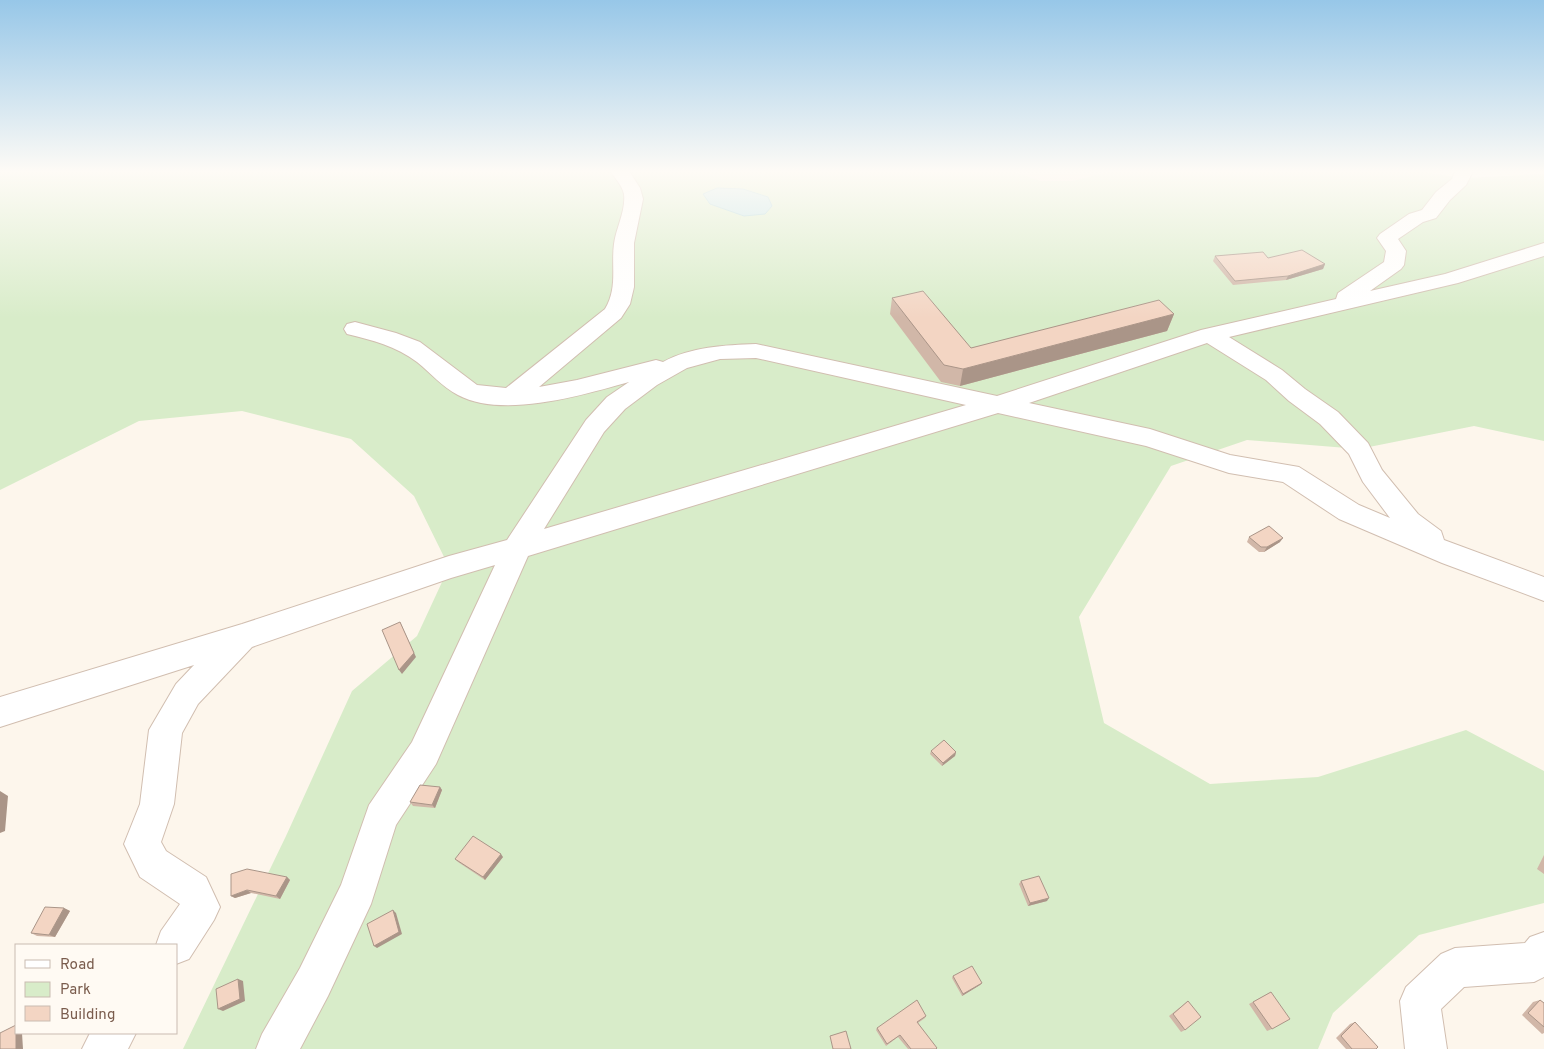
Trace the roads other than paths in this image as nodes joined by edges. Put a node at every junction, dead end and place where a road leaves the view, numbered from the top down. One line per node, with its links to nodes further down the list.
1 (629, 220): 8 (street)
2 (1413, 220): 4 (street)
3 (1544, 249): 4 (street)
4 (1337, 305): 6 (street)
5 (355, 328): 8 (street)
6 (1209, 335): 9 (street); 11 (street)
7 (680, 362): 8 (street); 9 (street); 10 (street)
8 (511, 397)
9 (999, 404): 10 (street); 11 (street)
10 (517, 548): 13 (street); 19 (street)
11 (1452, 555): 12 (street)
12 (1544, 589)
13 (242, 637): 14 (street); 15 (street)
14 (0, 712)
15 (176, 944)
16 (1544, 951): 20 (street)
17 (114, 1034): 18 (street)
18 (103, 1049)
19 (276, 1049)
20 (1426, 1049)

